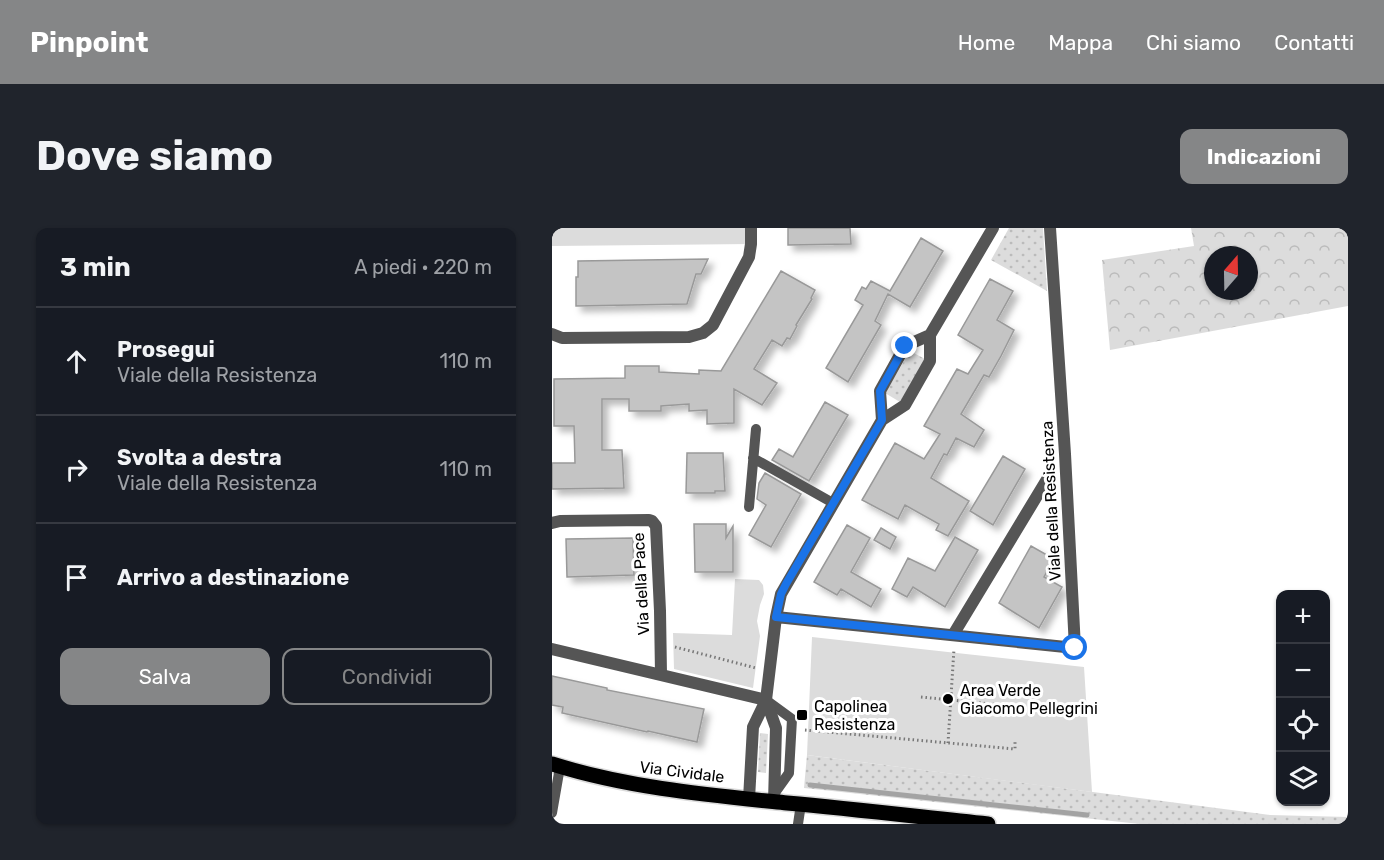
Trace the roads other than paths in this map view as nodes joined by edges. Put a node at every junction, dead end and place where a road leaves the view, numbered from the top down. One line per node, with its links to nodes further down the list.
1 (751, 228): 4 (street)
2 (993, 228): 5 (street)
3 (1050, 228): 14 (street, Viale della Resistenza)
4 (552, 334)
5 (930, 335): 6 (street); 6 (street)
6 (882, 420): 10 (street)
7 (756, 429): 8 (lane)
8 (753, 458): 10 (lane); 11 (lane)
9 (1049, 476): 14 (street, Viale della Resistenza)
10 (833, 503): 13 (street)
11 (749, 507)
12 (552, 523): 16 (street, Via della Pace)
13 (776, 617): 14 (street, Viale della Resistenza); 17 (street)
14 (952, 635)
15 (552, 648): 16 (street)
16 (661, 674): 17 (street)
17 (766, 700): 19 (street); 19 (lane); 20 (street)
18 (556, 766): 20 (main road, Via Cividale); 22 (lane, Via Cividale)
19 (774, 798): 20 (main road, Via Cividale); 21 (main road, Via Cividale)
20 (750, 799)
21 (801, 804): 23 (main road, Via Cividale); 24 (lane)
22 (552, 813)
23 (961, 823): 25 (main road, Via Cividale)
24 (798, 824)
25 (988, 824)

